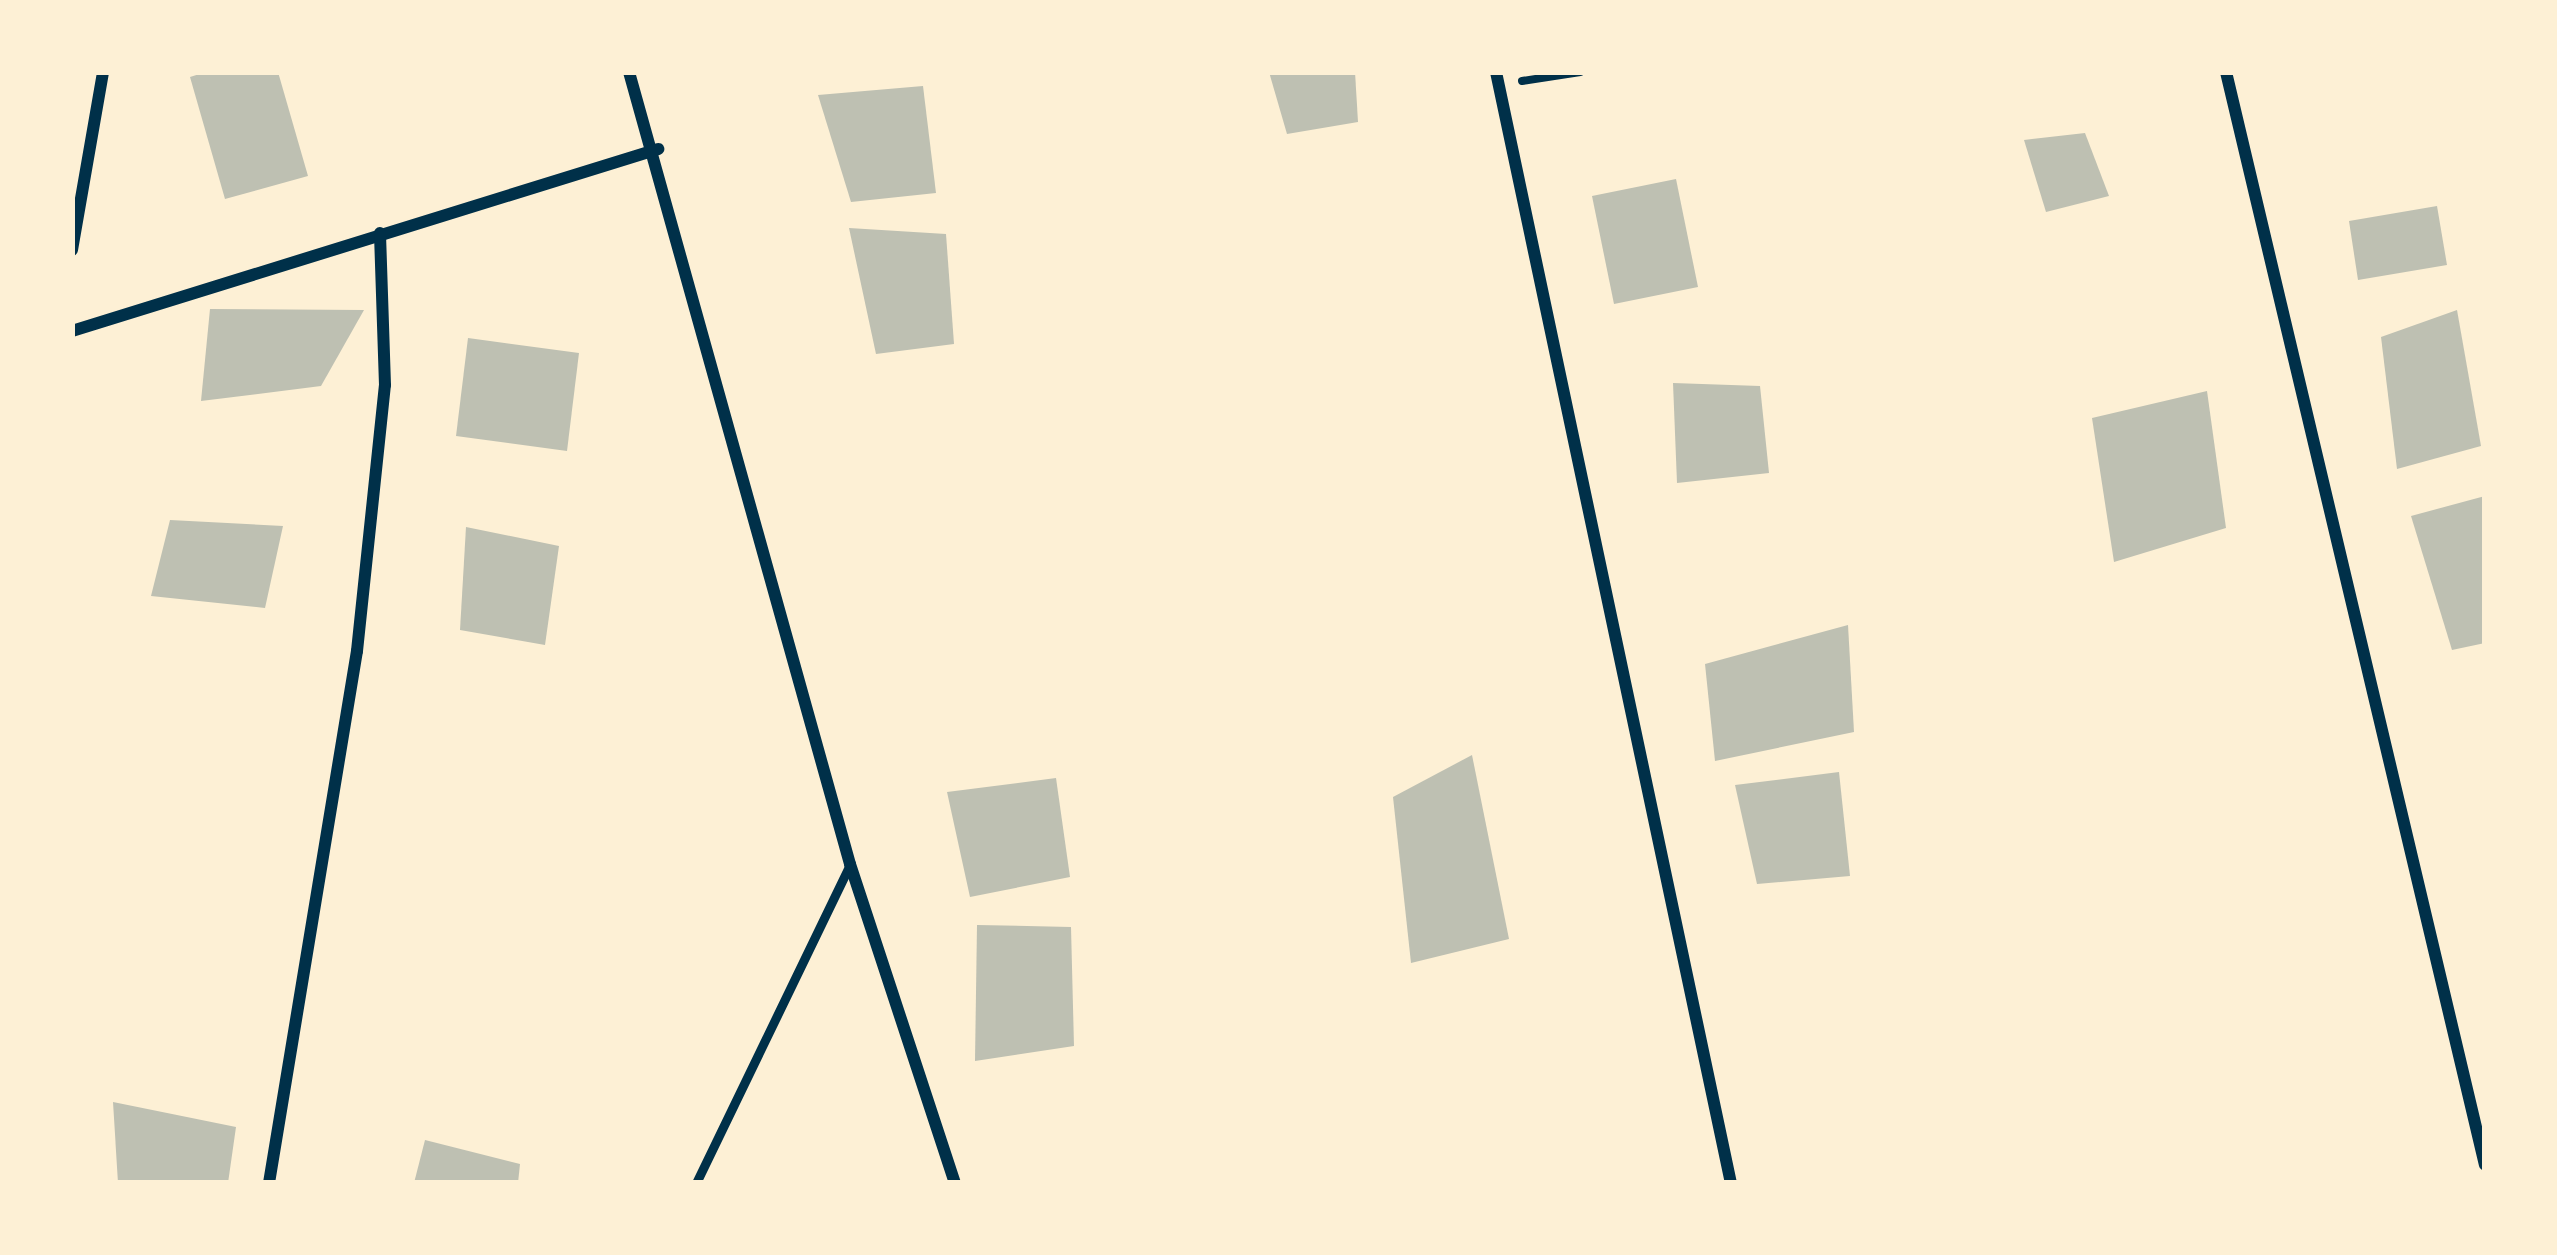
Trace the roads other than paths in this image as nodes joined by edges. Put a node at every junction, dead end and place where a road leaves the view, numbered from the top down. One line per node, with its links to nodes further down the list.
1 (103, 72): 7 (street)
2 (628, 72): 5 (street)
3 (2226, 72): 10 (street)
4 (1498, 78): 14 (street)
5 (658, 148): 6 (street); 9 (street)
6 (380, 233): 8 (street); 11 (street)
7 (72, 250)
8 (72, 331)
9 (850, 864): 12 (lane); 13 (street)
10 (2485, 1165)
11 (269, 1183)
12 (696, 1183)
13 (955, 1183)
14 (1731, 1183)

